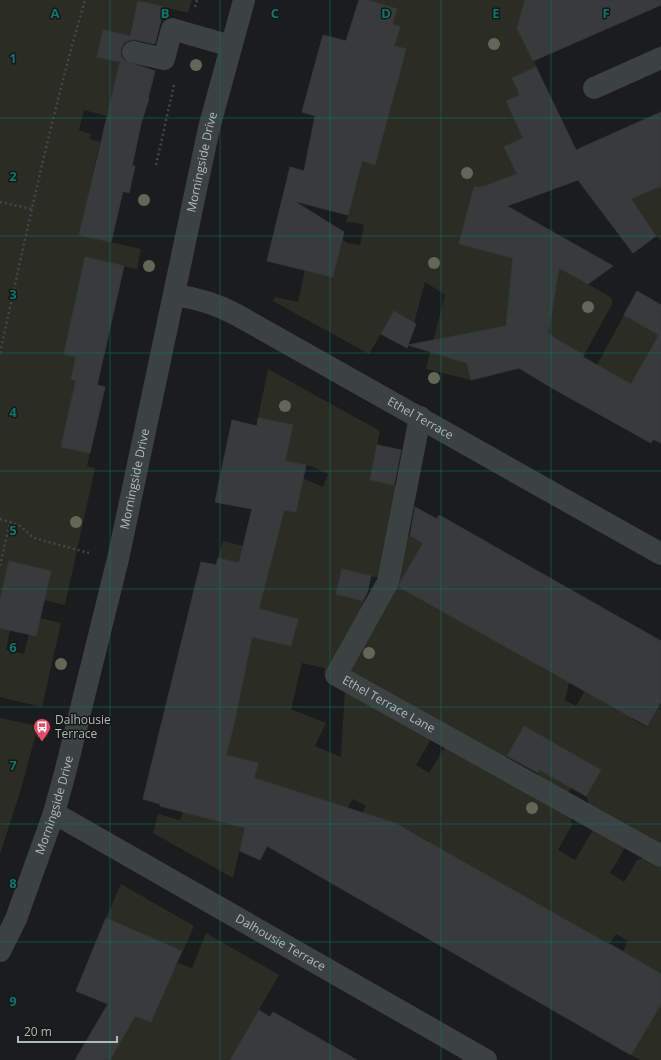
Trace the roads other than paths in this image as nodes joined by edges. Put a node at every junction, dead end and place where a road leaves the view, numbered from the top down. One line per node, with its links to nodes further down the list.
1 (244, 0): 2 (street, Morningside Drive)
2 (231, 46): 3 (street); 6 (street, Morningside Drive)
3 (134, 52)
4 (661, 58): 5 (street)
5 (594, 88)
6 (174, 295): 7 (street, Ethel Terrace); 9 (street, Morningside Drive)
7 (420, 417): 8 (street, Ethel Terrace); 10 (street, Ethel Terrace Lane)
8 (661, 554)
9 (54, 813): 11 (street, Morningside Drive); 12 (street, Dalhousie Terrace)
10 (661, 856)
11 (0, 951)
12 (486, 1060)

